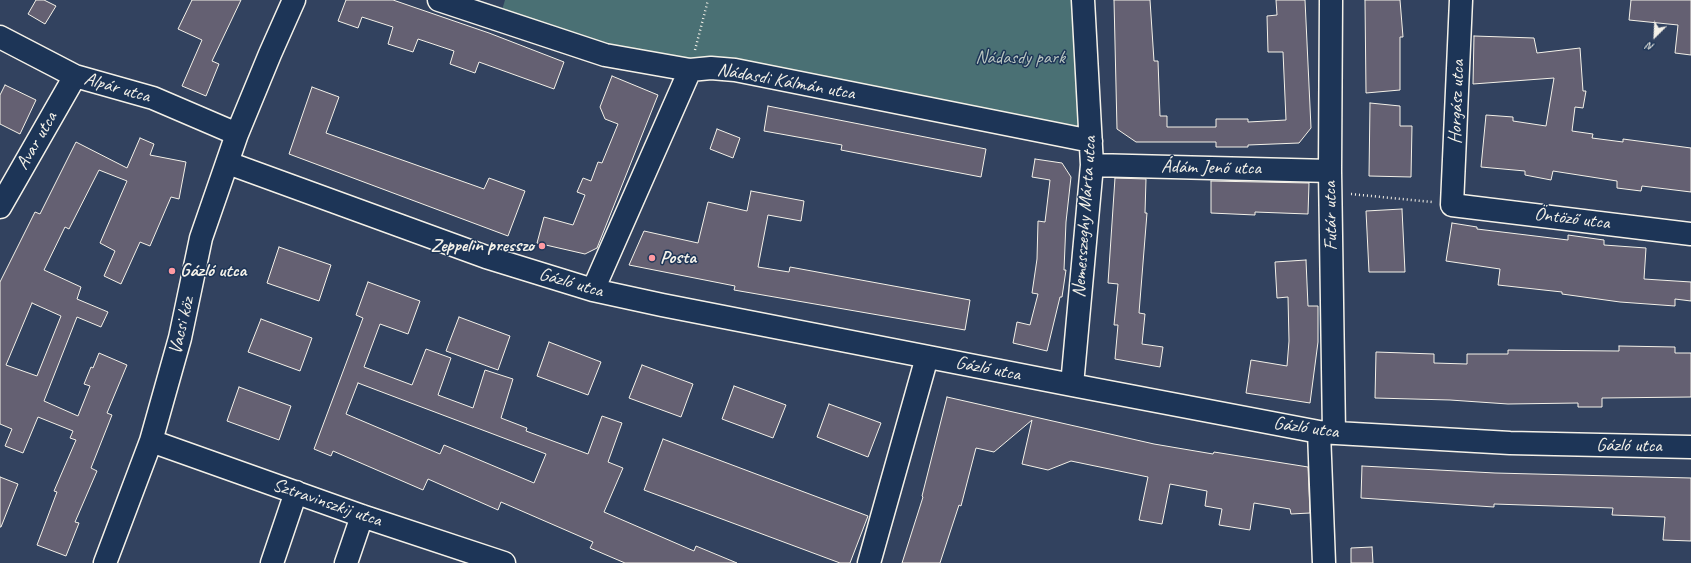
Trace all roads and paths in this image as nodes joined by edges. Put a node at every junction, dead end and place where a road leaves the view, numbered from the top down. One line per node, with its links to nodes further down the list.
1 (294, 0): 10 (street, Vacsi köz)
2 (439, 0): 8 (street, Nádasdi Kálmán utca)
3 (708, 0): 8 (path)
4 (1083, 0): 11 (street, Nemesszeghy Márta utca)
5 (1331, 0): 14 (street, Futár utca)
6 (1461, 0): 15 (street, Horgász utca)
7 (0, 37): 9 (street, Alpár utca)
8 (690, 70): 11 (street, Nádasdi Kálmán utca); 18 (street)
9 (75, 76): 10 (street, Alpár utca); 16 (street, Avar utca)
10 (237, 134): 12 (street, Vacsi köz)
11 (1091, 141): 13 (street, Nemesszeghy Márta utca)
12 (228, 163): 18 (street, Gázló utca); 22 (street, Vacsi köz)
13 (1092, 166): 14 (street, Ádám Jenő utca); 20 (street, Nemesszeghy Márta utca)
14 (1330, 181): 15 (path); 21 (street, Futár utca)
15 (1452, 205): 17 (street, Öntöző utca)
16 (0, 207)
17 (1691, 234)
18 (593, 290): 19 (street, Gázló utca)
19 (927, 357): 20 (street, Gázló utca); 30 (street)
20 (1072, 386): 21 (street, Gázló utca)
21 (1326, 433): 23 (street, Gázló utca); 31 (street, Futár utca)
22 (151, 442): 24 (street, Sztravinszkij utca); 27 (street, Vacsi köz)
23 (1691, 447)
24 (296, 492): 25 (street, Sztravinszkij utca); 28 (street)
25 (362, 516): 26 (street, Sztravinszkij utca); 29 (street)
26 (500, 562)
27 (105, 563)
28 (272, 563)
29 (346, 563)
30 (869, 563)
31 (1324, 563)

